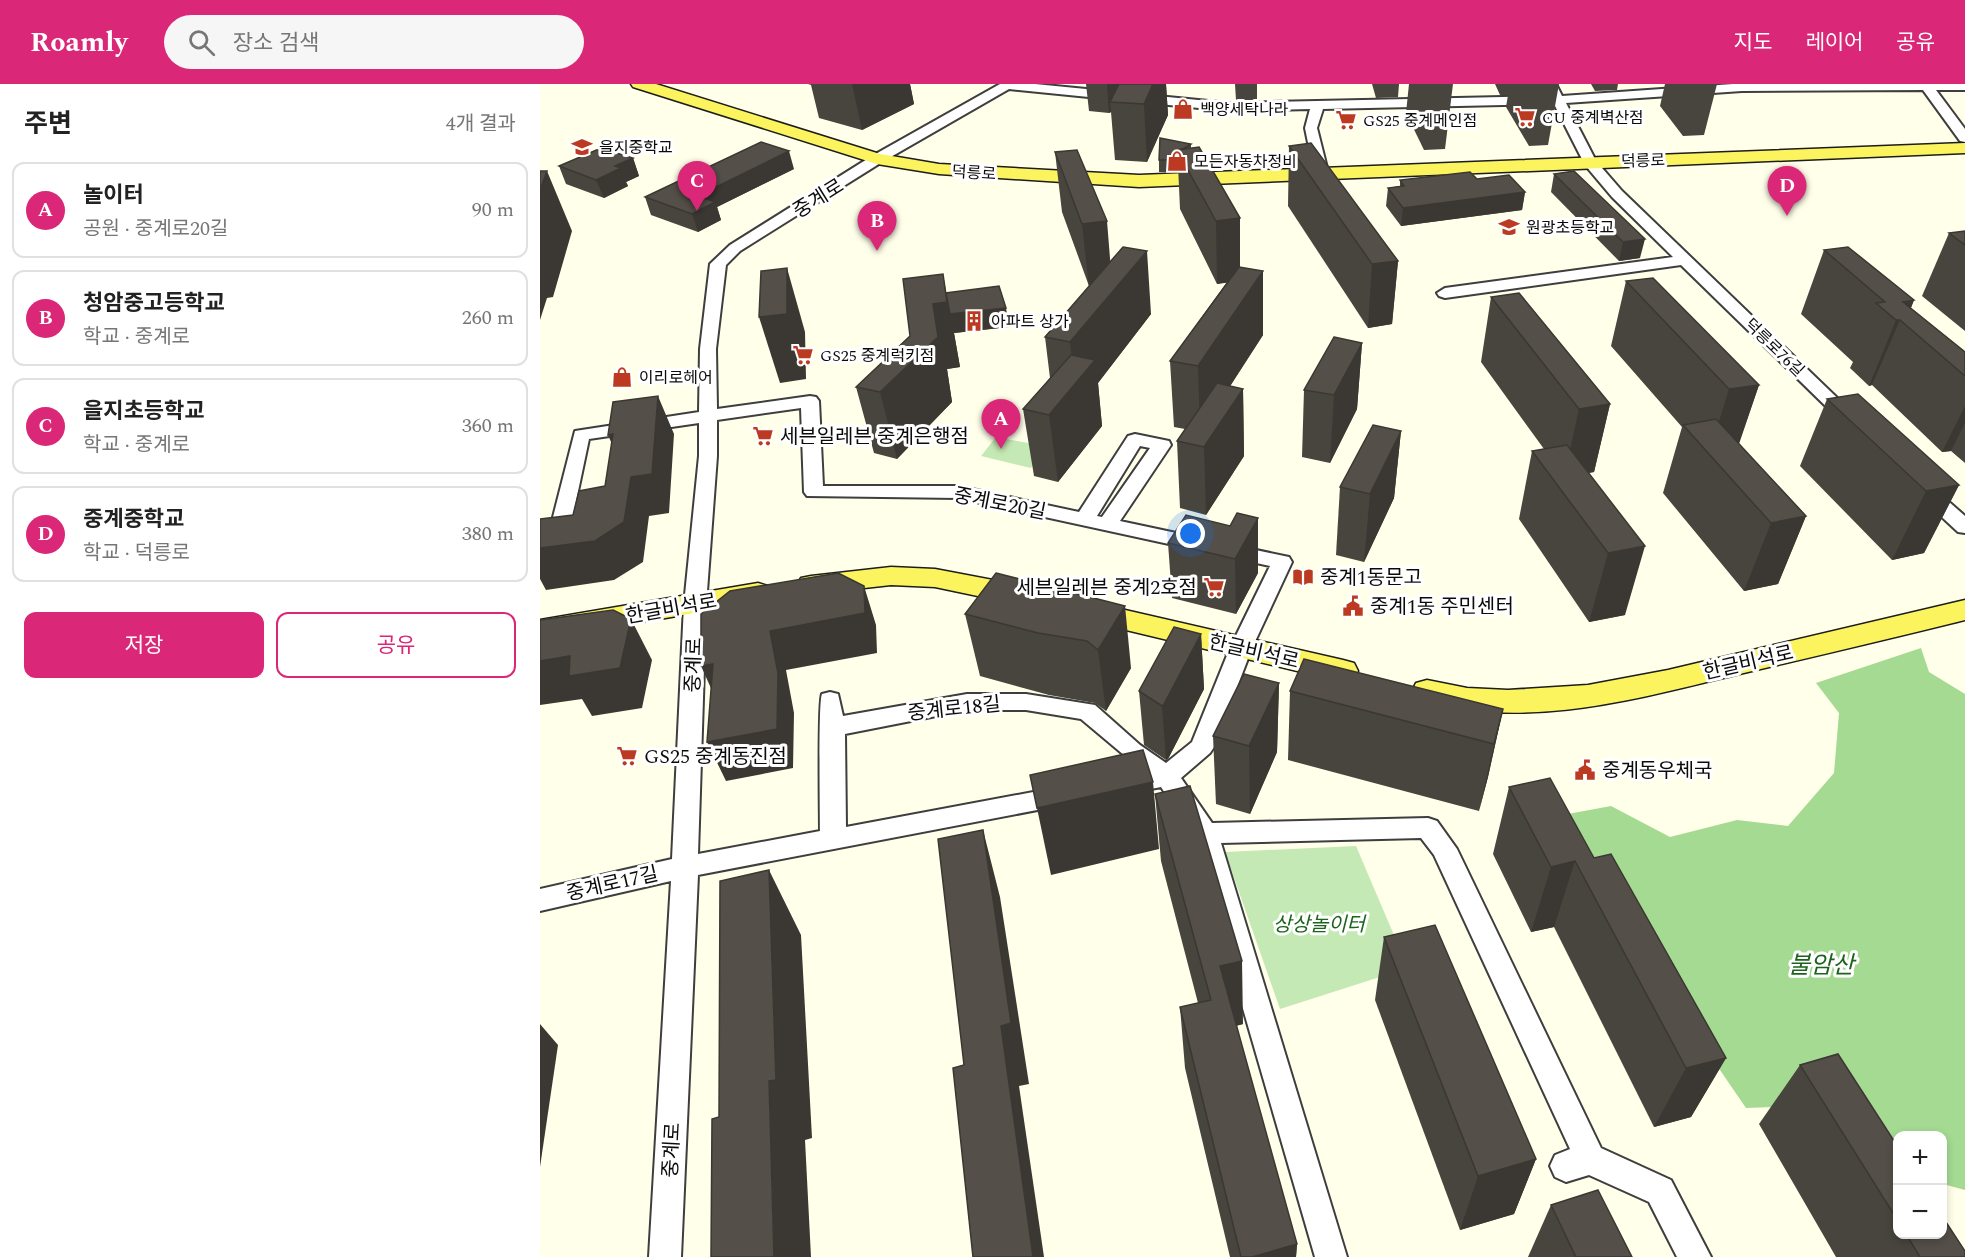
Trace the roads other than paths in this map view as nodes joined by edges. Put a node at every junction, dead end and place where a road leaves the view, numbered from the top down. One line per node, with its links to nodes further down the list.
1 (639, 84): 10 (main road, 덕릉로)
2 (1008, 84): 7 (street); 10 (street)
3 (1550, 84): 6 (street, 덕릉로76길)
4 (1926, 85): 5 (street); 6 (street); 8 (street)
5 (1965, 86)
6 (1558, 100): 7 (street); 11 (street, 덕릉로76길)
7 (1318, 105): 12 (street)
8 (1965, 138)
9 (1965, 148): 11 (main road, 덕릉로)
10 (877, 159): 12 (main road, 덕릉로); 15 (street, 중계로)
11 (1590, 162): 12 (main road, 덕릉로); 13 (street, 덕릉로76길)
12 (1321, 172)
13 (1684, 260): 14 (street); 16 (street, 덕릉로76길)
14 (1445, 293)
15 (708, 416): 18 (street, 중계로20길); 21 (street); 22 (street, 중계로)
16 (1859, 429)
17 (1910, 476): 20 (street)
18 (1084, 520): 19 (street, 중계로20길); 19 (street)
19 (1107, 525): 25 (street, 중계로20길)
20 (1965, 527)
21 (540, 537)
22 (695, 605): 24 (main road, 한글비석로); 25 (main road, 한글비석로); 31 (street, 중계로)
23 (1965, 610): 25 (main road, 한글비석로)
24 (540, 630)
25 (1241, 648): 28 (street)
26 (830, 700): 27 (street)
27 (833, 727): 28 (street, 중계로18길); 30 (street)
28 (1167, 776): 29 (street); 30 (street)
29 (1205, 833): 34 (street); 35 (street)
30 (833, 841): 31 (street)
31 (685, 867): 32 (street, 중계로17길); 33 (street, 중계로)
32 (540, 900)
33 (665, 1257)
34 (1331, 1257)
35 (1695, 1257)

